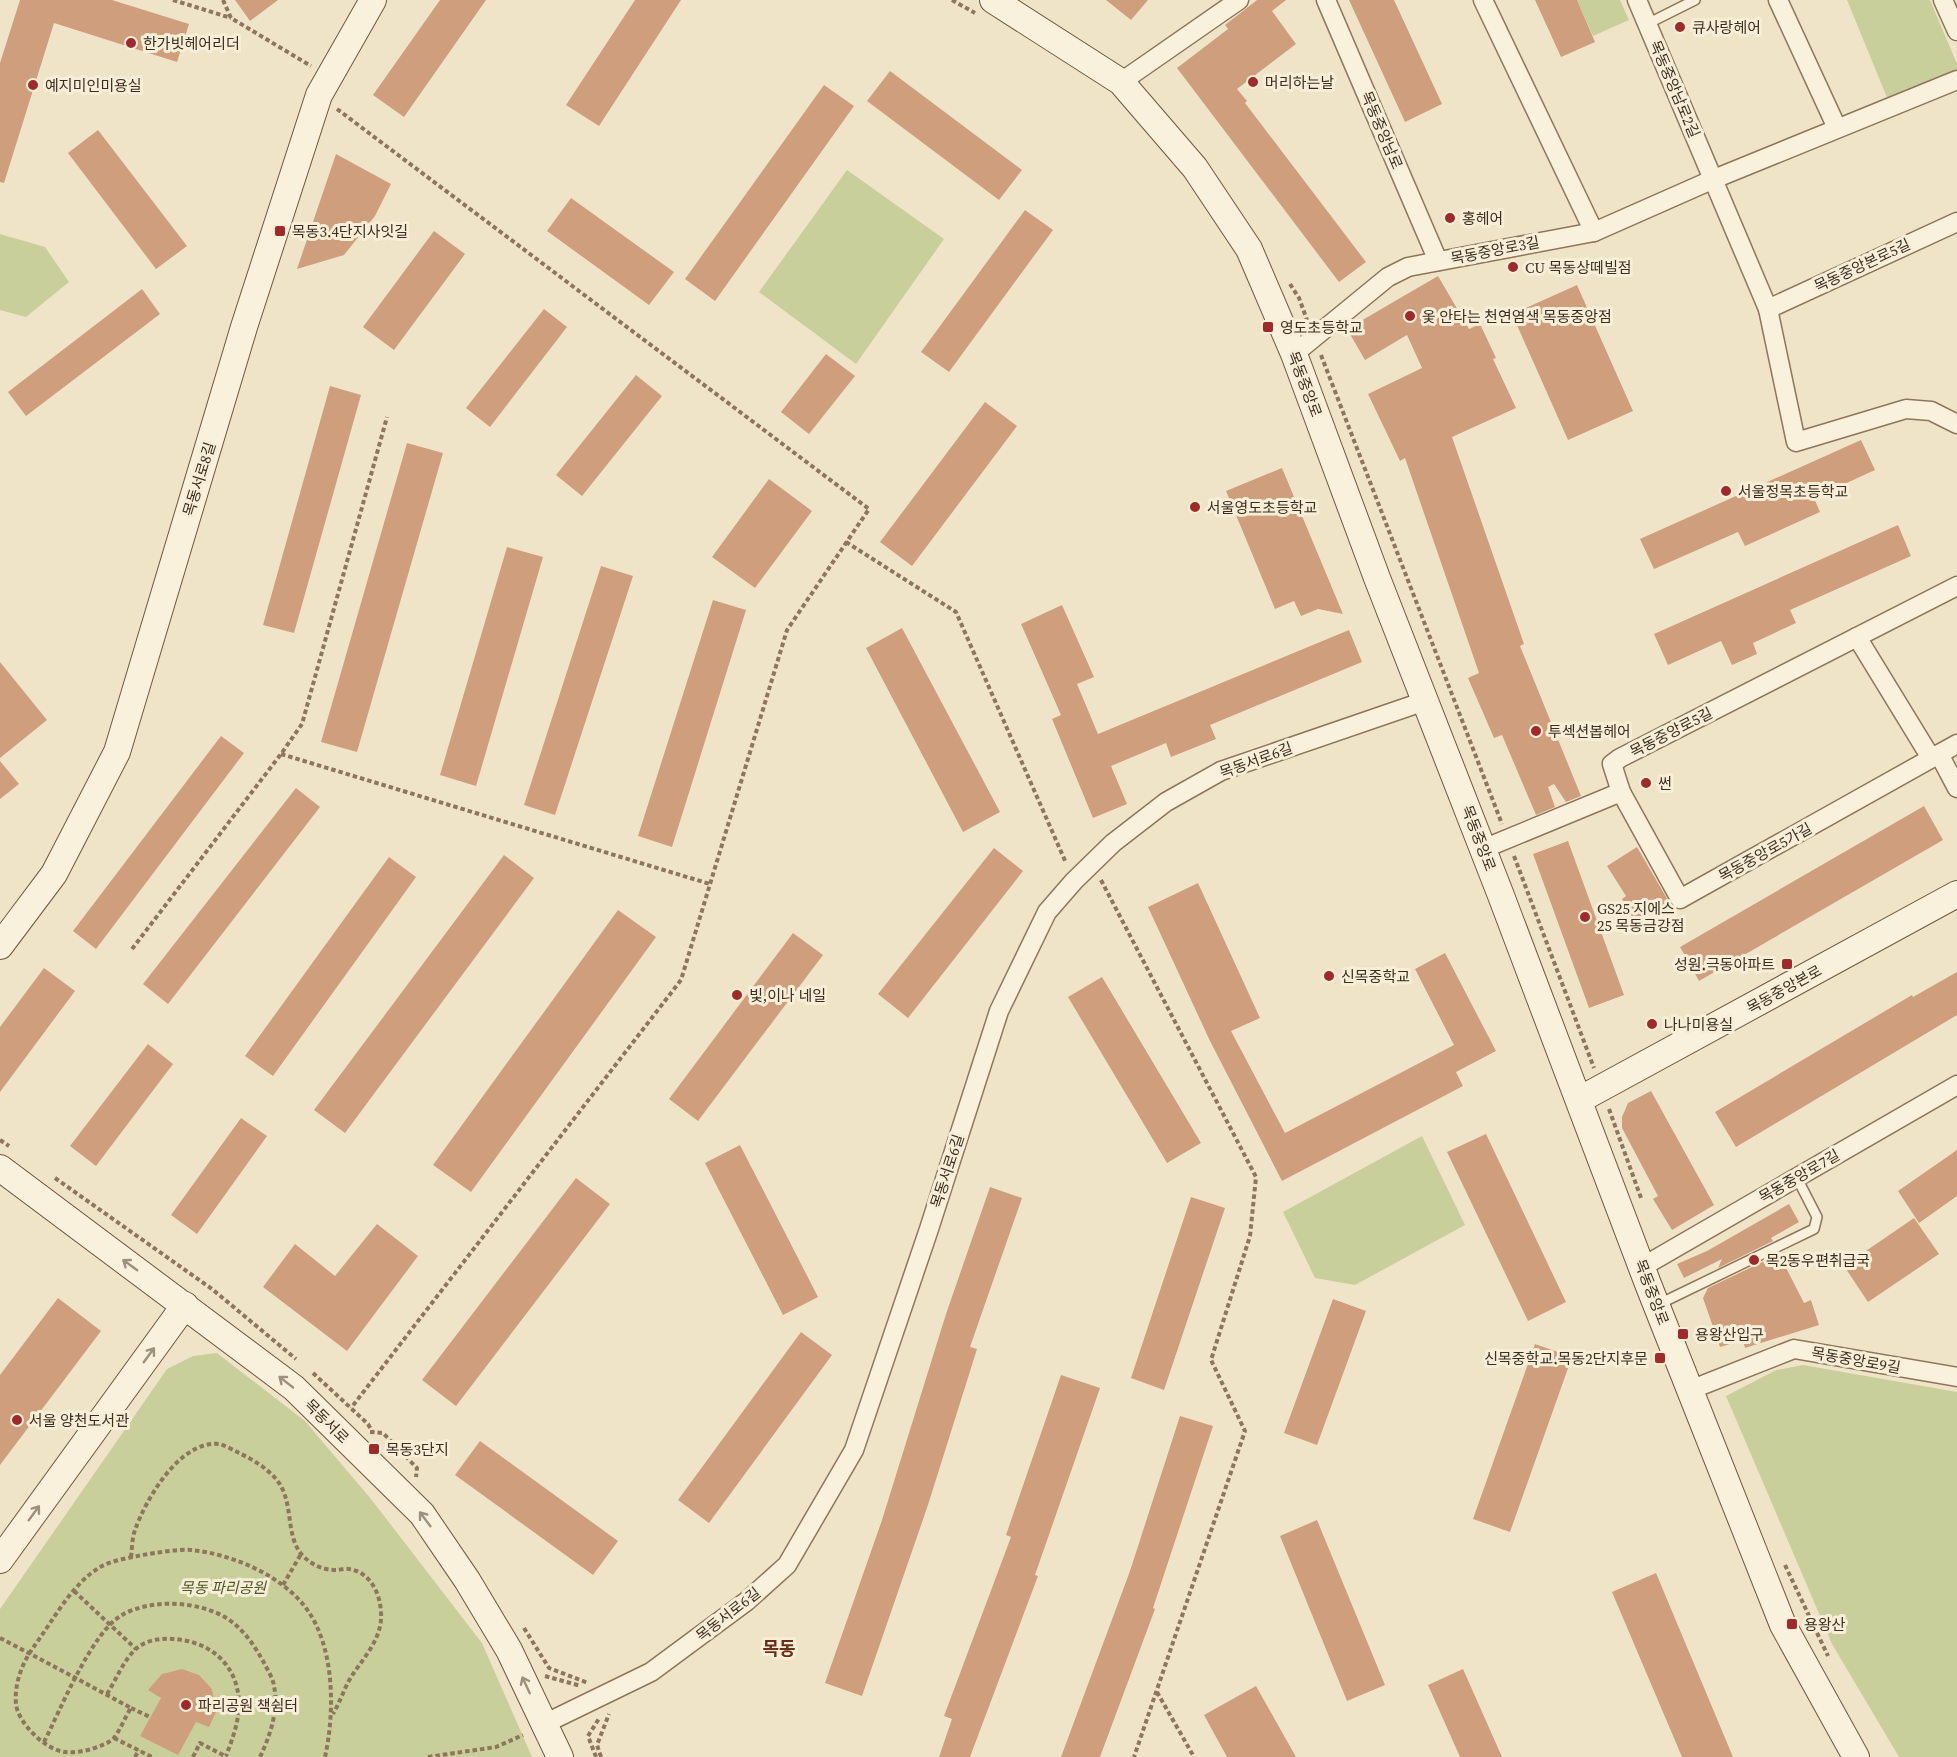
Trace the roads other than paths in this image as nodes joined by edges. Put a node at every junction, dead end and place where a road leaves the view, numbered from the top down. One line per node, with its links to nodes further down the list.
1 (373, 0): 31 (main road, 목동서로8길)
2 (1239, 0): 13 (street)
3 (1326, 0): 18 (street, 목동중앙남로)
4 (1483, 0): 17 (street)
5 (1637, 0): 10 (street, 목동중앙남로2길)
6 (1695, 0): 10 (lane)
7 (1778, 0): 14 (street)
8 (1943, 0): 11 (street)
9 (987, 9): 13 (main road, 목동중앙로)
10 (1647, 24): 15 (street, 목동중앙남로2길)
11 (1957, 32)
12 (1957, 80): 14 (street, 목동중앙로3길)
13 (1121, 82): 20 (main road, 목동중앙로)
14 (1837, 128): 15 (street, 목동중앙로3길)
15 (1714, 179): 17 (street, 목동중앙로3길); 19 (street)
16 (1957, 222): 19 (street, 목동중앙본로5길)
17 (1594, 232): 18 (street, 목동중앙로3길)
18 (1438, 261): 20 (street, 목동중앙로3길)
19 (1768, 309): 21 (street)
20 (1294, 354): 24 (main road, 목동중앙로)
21 (1957, 424)
22 (1957, 586): 23 (street, 목동중앙로5길)
23 (1857, 637): 26 (street); 28 (street, 목동중앙로5길)
24 (1425, 701): 29 (main road, 목동중앙로); 42 (street, 목동서로6길)
25 (1957, 744): 26 (street, 목동중앙로5가길)
26 (1935, 756): 27 (street); 28 (street, 목동중앙로5가길)
27 (1957, 788)
28 (1621, 792): 29 (street)
29 (1483, 849): 33 (main road, 목동중앙로)
30 (1957, 894): 33 (main road, 목동중앙본로)
31 (0, 946)
32 (1957, 1084): 35 (street, 목동중앙로7길)
33 (1579, 1100): 36 (main road, 목동중앙로)
34 (0, 1168): 37 (main road, 목동서로, one-way to 34)
35 (1797, 1178): 36 (street, 목동중앙로7길); 38 (lane)
36 (1642, 1268): 38 (main road, 목동중앙로)
37 (185, 1305): 41 (main road, one-way to 37); 42 (main road, 목동서로, one-way to 37)
38 (1656, 1305): 40 (main road, 목동중앙로)
39 (1957, 1377): 40 (street, 목동중앙로9길)
40 (1690, 1390): 44 (main road, 목동중앙로)
41 (0, 1560)
42 (534, 1729): 43 (main road, 목동서로)
43 (560, 1757)
44 (1856, 1757)

